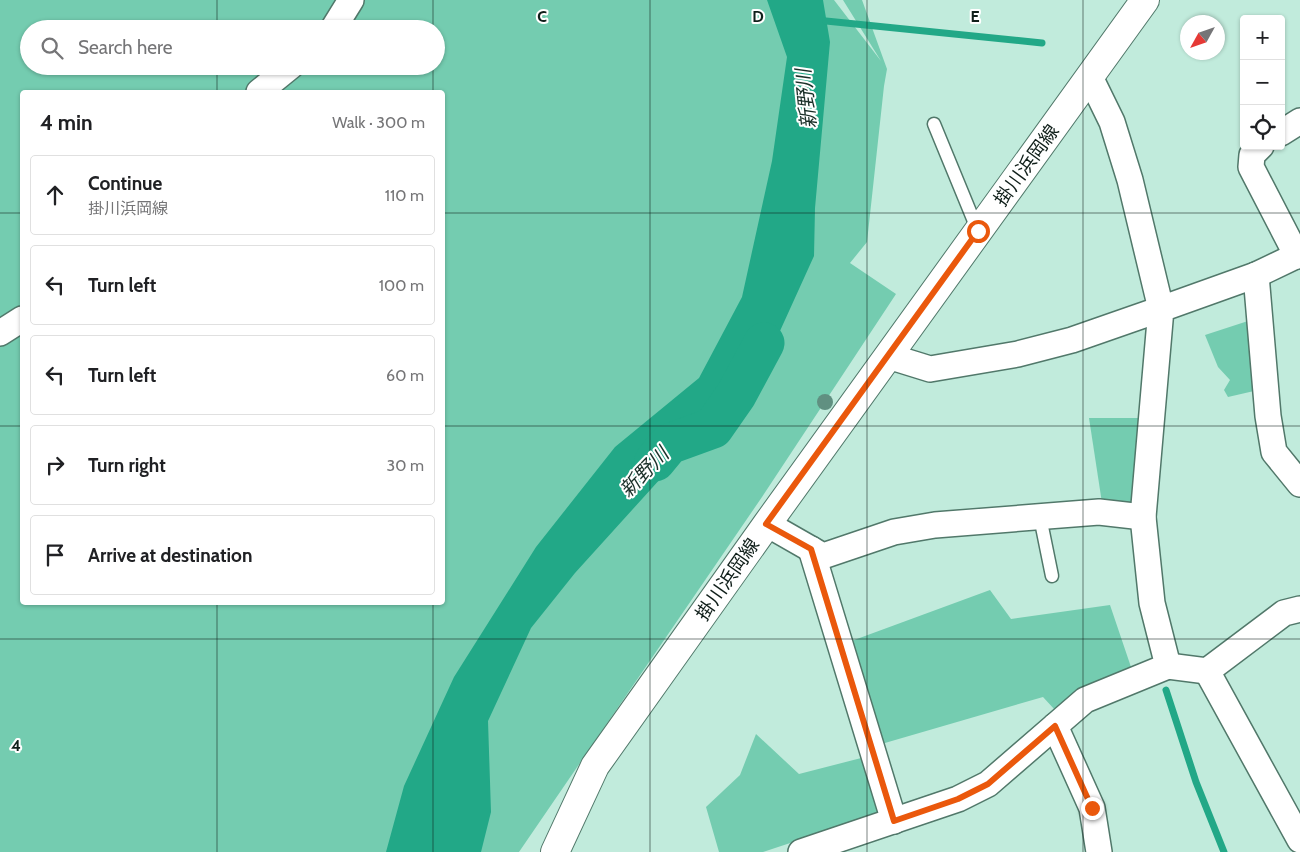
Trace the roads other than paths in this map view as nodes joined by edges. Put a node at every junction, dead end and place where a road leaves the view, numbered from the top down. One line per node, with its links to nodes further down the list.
1 (351, 0): 3 (street)
2 (1145, 0): 5 (main road, 掛川浜岡線)
3 (339, 20)
4 (280, 75): 6 (street)
5 (1090, 77): 11 (main road, 掛川浜岡線); 14 (street)
6 (261, 90)
7 (1300, 121): 9 (street)
8 (934, 124): 11 (lane)
9 (1285, 130)
10 (1256, 150): 12 (street)
11 (978, 231): 17 (main road, 掛川浜岡線)
12 (1299, 255): 13 (street)
13 (1256, 275): 14 (street); 18 (street)
14 (1161, 309): 17 (street); 20 (street)
15 (20, 320): 16 (street)
16 (0, 333)
17 (888, 356): 21 (main road, 掛川浜岡線)
18 (1300, 484)
19 (1040, 517): 20 (street); 22 (street); 23 (lane)
20 (1143, 517): 25 (street)
21 (766, 524): 22 (street); 30 (main road, 掛川浜岡線)
22 (811, 549): 28 (street)
23 (1052, 576)
24 (1300, 609): 26 (street)
25 (1168, 666): 26 (street); 27 (street)
26 (1207, 671): 29 (street)
27 (1055, 726): 28 (street); 32 (street)
28 (894, 821): 31 (street)
29 (1300, 840)
30 (555, 852)
31 (801, 852)
32 (1099, 852)

